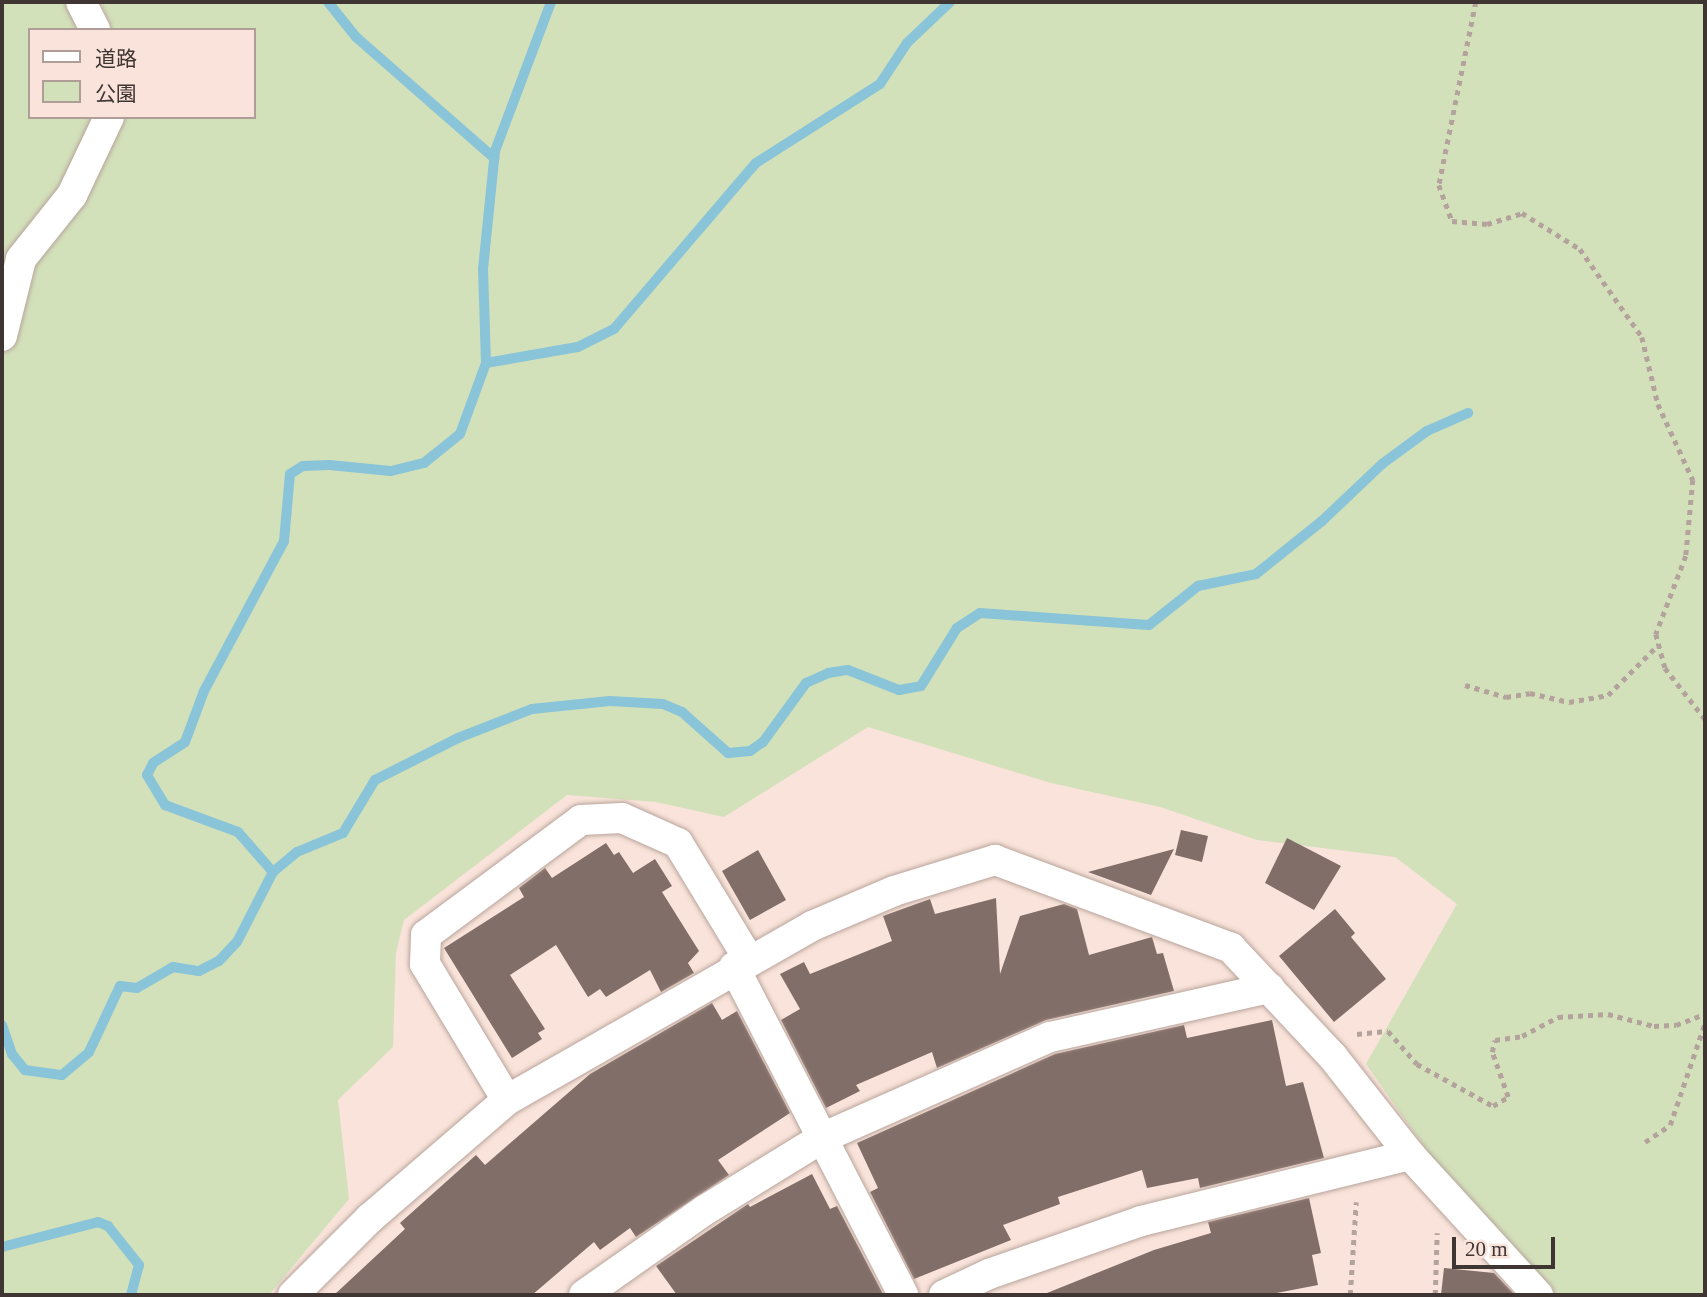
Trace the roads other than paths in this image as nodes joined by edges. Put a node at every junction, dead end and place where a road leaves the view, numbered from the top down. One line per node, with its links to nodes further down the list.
1 (81, 2): 2 (street)
2 (94, 28)
3 (109, 119): 4 (street)
4 (2, 336)
5 (742, 963): 6 (street); 7 (street); 7 (street); 8 (street)
6 (1270, 988): 8 (street); 9 (street)
7 (507, 1100): 10 (street)
8 (822, 1138): 11 (street); 12 (street)
9 (1410, 1155): 13 (street); 14 (street)
10 (293, 1295)
11 (584, 1295)
12 (903, 1295)
13 (944, 1295)
14 (1538, 1295)

